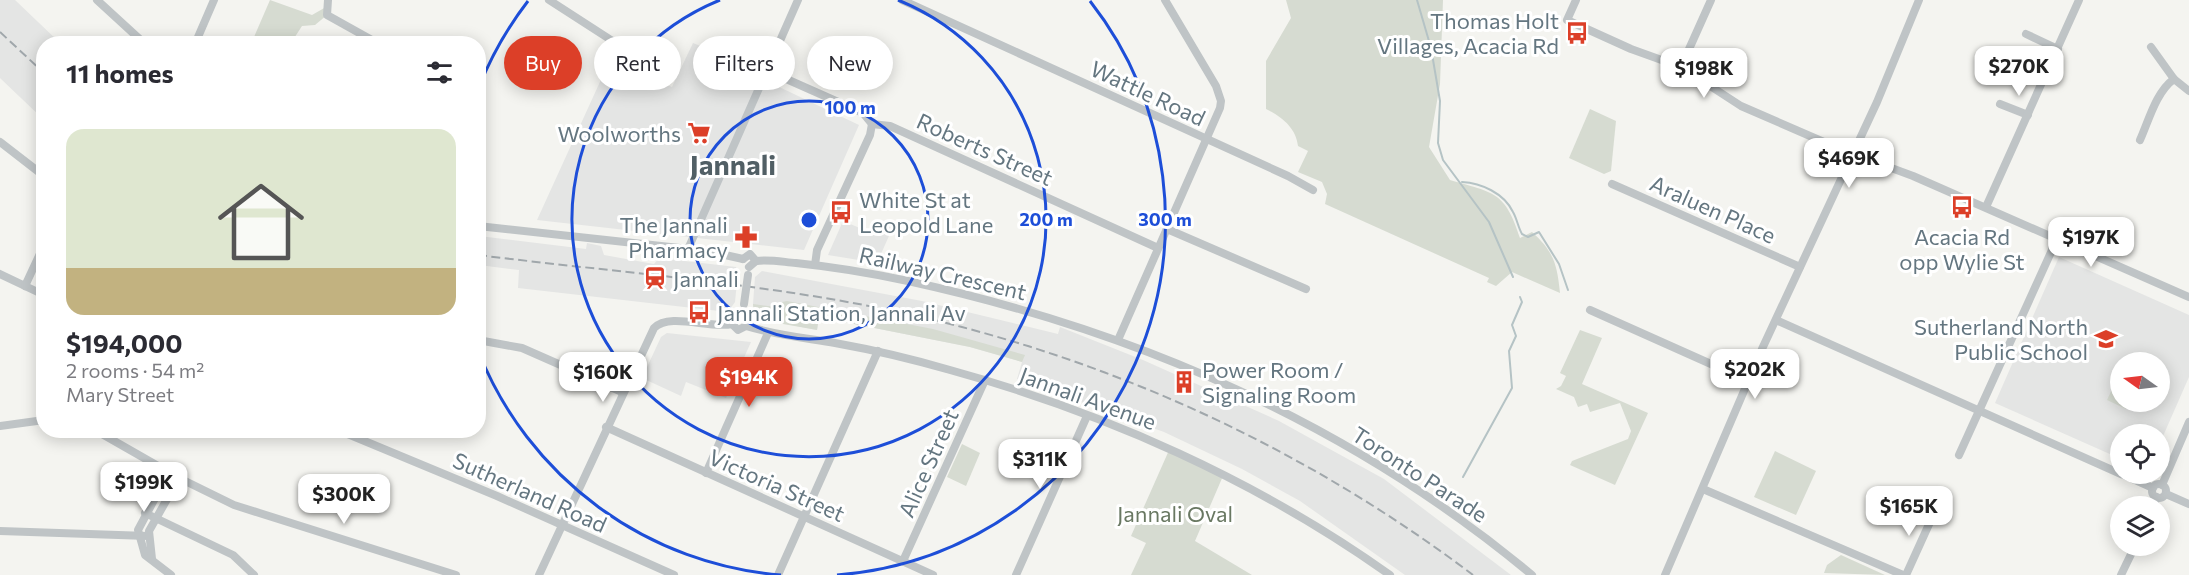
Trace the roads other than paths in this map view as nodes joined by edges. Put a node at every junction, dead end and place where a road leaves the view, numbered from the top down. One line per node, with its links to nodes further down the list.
1 (97, 0): 13 (street)
2 (214, 0): 14 (street)
3 (328, 0): 15 (street)
4 (549, 0): 16 (street)
5 (798, 0): 17 (street)
6 (902, 0): 28 (street, Wattle Road)
7 (1165, 0): 28 (street)
8 (1576, 0): 20 (street)
9 (1711, 0): 20 (street)
10 (1919, 0): 31 (street)
11 (2079, 0): 19 (street)
12 (2026, 34): 19 (street)
13 (136, 36)
14 (198, 36)
15 (365, 36)
16 (605, 36)
17 (782, 36)
18 (2151, 47): 21 (street)
19 (2058, 49): 26 (street)
20 (1681, 68): 31 (street)
21 (2174, 79): 24 (street); 29 (street)
22 (795, 83): 27 (street, Roberts Street)
23 (757, 90): 40 (street)
24 (2189, 91)
25 (2000, 104): 26 (street)
26 (2028, 116): 35 (street)
27 (872, 124): 39 (street, Roberts Street); 42 (street)
28 (1207, 139): 34 (street, Wattle Road); 37 (street)
29 (2140, 140)
30 (0, 142): 32 (street)
31 (1852, 153): 35 (street); 43 (street)
32 (36, 170)
33 (1612, 184): 43 (street, Araluen Place)
34 (1312, 190)
35 (1986, 207): 38 (street)
36 (486, 227): 40 (street)
37 (1167, 229): 39 (street); 47 (street)
38 (2057, 239): 49 (street); 62 (street)
39 (1158, 248): 56 (street)
40 (688, 249): 44 (street, Railway Crescent)
41 (36, 262): 46 (street)
42 (815, 265): 44 (street, Railway Crescent); 56 (street, Railway Crescent)
43 (1800, 267): 52 (street)
44 (751, 268): 51 (street, bridge)
45 (0, 274): 46 (street)
46 (25, 286): 48 (street)
47 (1306, 289)
48 (36, 291)
49 (2189, 297)
50 (1590, 310): 60 (street)
51 (742, 316): 53 (street); 54 (street)
52 (1776, 320): 60 (street); 62 (street)
53 (732, 324): 54 (street); 61 (street)
54 (746, 326): 55 (street, Jannali Avenue)
55 (768, 333): 58 (street, Jannali Avenue); 73 (street)
56 (1118, 340): 98 (street, Toronto Parade)
57 (486, 341): 61 (street)
58 (878, 351): 59 (street, Jannali Avenue); 82 (street)
59 (985, 380): 63 (street, Jannali Avenue); 88 (street, Alice Street)
60 (1749, 381): 76 (street)
61 (622, 393): 67 (street)
62 (1980, 409): 70 (street); 71 (street)
63 (1087, 416): 96 (street); 97 (street, Jannali Avenue)
64 (36, 421): 66 (street)
65 (2189, 422): 77 (street)
66 (0, 426)
67 (606, 427): 73 (street, Victoria Street); 84 (street)
68 (109, 438): 72 (street)
69 (357, 438): 84 (street, Sutherland Road)
70 (1959, 455)
71 (2110, 469)
72 (169, 472): 74 (street); 81 (street)
73 (706, 473): 82 (street, Victoria Street)
74 (179, 478): 83 (street); 91 (street)
75 (2144, 484): 77 (street)
76 (1703, 489): 99 (street); 100 (street)
77 (2157, 490): 78 (street); 79 (street)
78 (2155, 496)
79 (2189, 504)
80 (1935, 511): 100 (street)
81 (145, 513): 83 (street); 86 (street)
82 (804, 518): 88 (street, Victoria Street); 94 (street)
83 (155, 519): 86 (street); 90 (street)
84 (562, 525): 92 (street); 93 (street, Sutherland Road)
85 (0, 531): 86 (street)
86 (143, 537): 89 (street)
87 (2130, 556): 101 (street)
88 (903, 561): 95 (street, Victoria Street)
89 (171, 575)
90 (254, 575)
91 (456, 575)
92 (539, 575)
93 (674, 575)
94 (778, 575)
95 (933, 575)
96 (1016, 575)
97 (1390, 575)
98 (1532, 575)
99 (1665, 575)
100 (1905, 575)
101 (2121, 575)

